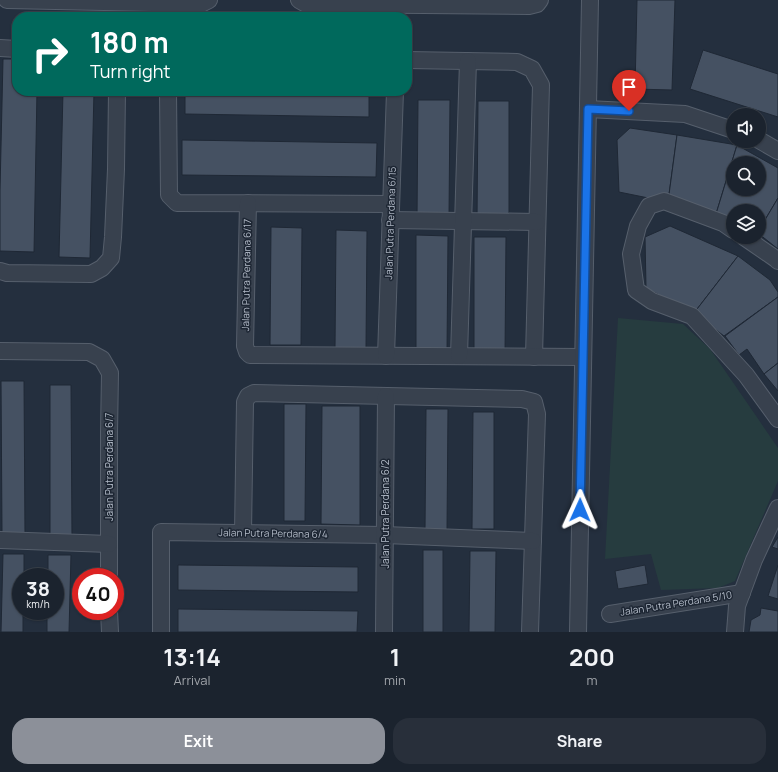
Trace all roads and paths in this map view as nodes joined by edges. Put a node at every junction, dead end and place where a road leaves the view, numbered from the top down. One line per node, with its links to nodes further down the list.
1 (7, 0): 2 (street)
2 (209, 0)
3 (299, 0): 4 (street)
4 (540, 0)
5 (590, 0): 13 (street)
6 (0, 48): 7 (street)
7 (12, 49)
8 (412, 60): 9 (street)
9 (468, 61): 20 (street); 21 (street)
10 (117, 96): 25 (street)
11 (168, 96): 17 (street)
12 (395, 96): 18 (street, Jalan Putra Perdana 6/15)
13 (588, 109): 14 (street); 30 (street)
14 (726, 128)
15 (766, 144): 16 (street)
16 (778, 151)
17 (248, 203): 18 (street); 27 (street, Jalan Putra Perdana 6/17)
18 (391, 204): 19 (street, Jalan Putra Perdana 6/15)
19 (390, 220): 20 (street); 27 (street, Jalan Putra Perdana 6/15)
20 (463, 221): 21 (street); 28 (street)
21 (536, 222): 29 (street)
22 (726, 225): 32 (street)
23 (754, 244): 24 (street)
24 (778, 261)
25 (0, 271)
26 (0, 351): 38 (street, Jalan Putra Perdana 6/7)
27 (386, 356): 28 (street)
28 (459, 356): 29 (street)
29 (534, 357): 30 (street)
30 (583, 357): 47 (street)
31 (386, 396): 34 (street); 35 (street, Jalan Putra Perdana 6/2); 37 (street)
32 (778, 419)
33 (778, 508): 40 (street)
34 (243, 533): 35 (street, Jalan Putra Perdana 6/4); 44 (street, Jalan Putra Perdana 6/4)
35 (385, 534): 37 (street, Jalan Putra Perdana 6/4); 45 (street, Jalan Putra Perdana 6/2)
36 (0, 540): 38 (street)
37 (533, 541): 46 (street)
38 (109, 544): 39 (street, Jalan Putra Perdana 6/7)
39 (109, 568)
40 (742, 593): 41 (street, Jalan Putra Perdana 5/10); 48 (street)
41 (610, 614)
42 (110, 620): 43 (street)
43 (110, 632)
44 (160, 632)
45 (384, 632)
46 (530, 632)
47 (578, 632)
48 (735, 632)

